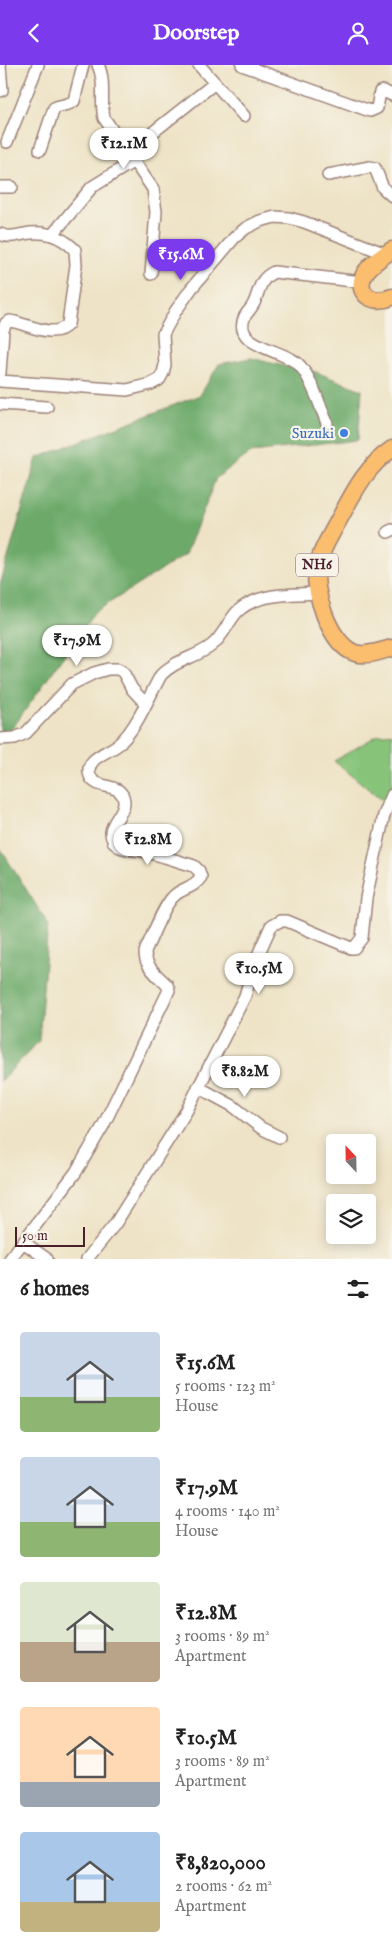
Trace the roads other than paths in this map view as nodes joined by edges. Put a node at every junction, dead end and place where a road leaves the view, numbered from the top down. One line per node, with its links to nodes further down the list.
1 (38, 65): 11 (street)
2 (83, 65): 12 (street)
3 (98, 65): 13 (street)
4 (199, 65): 7 (street)
5 (242, 65): 9 (street)
6 (0, 66): 8 (street)
7 (214, 83): 10 (street); 13 (street)
8 (0, 91)
9 (392, 95)
10 (244, 116)
11 (7, 142)
12 (40, 150)
13 (131, 156): 16 (street); 19 (street)
14 (328, 175): 15 (street)
15 (392, 196)
16 (53, 234): 17 (street); 22 (street)
17 (2, 239)
18 (389, 252): 20 (highway); 24 (street)
19 (151, 274)
20 (362, 282): 21 (highway); 27 (street)
21 (392, 297)
22 (0, 364): 23 (street)
23 (0, 373)
24 (0, 381)
25 (0, 404): 26 (street)
26 (47, 407)
27 (327, 423)
28 (392, 449): 29 (highway, NH6)
29 (318, 593): 30 (highway, NH6); 31 (street)
30 (392, 647)
31 (145, 703): 32 (street); 36 (street)
32 (0, 739)
33 (392, 795): 34 (street)
34 (198, 1087): 35 (street); 39 (street)
35 (279, 1137)
36 (23, 1242): 37 (street); 38 (street)
37 (10, 1259)
38 (47, 1259)
39 (87, 1259)

